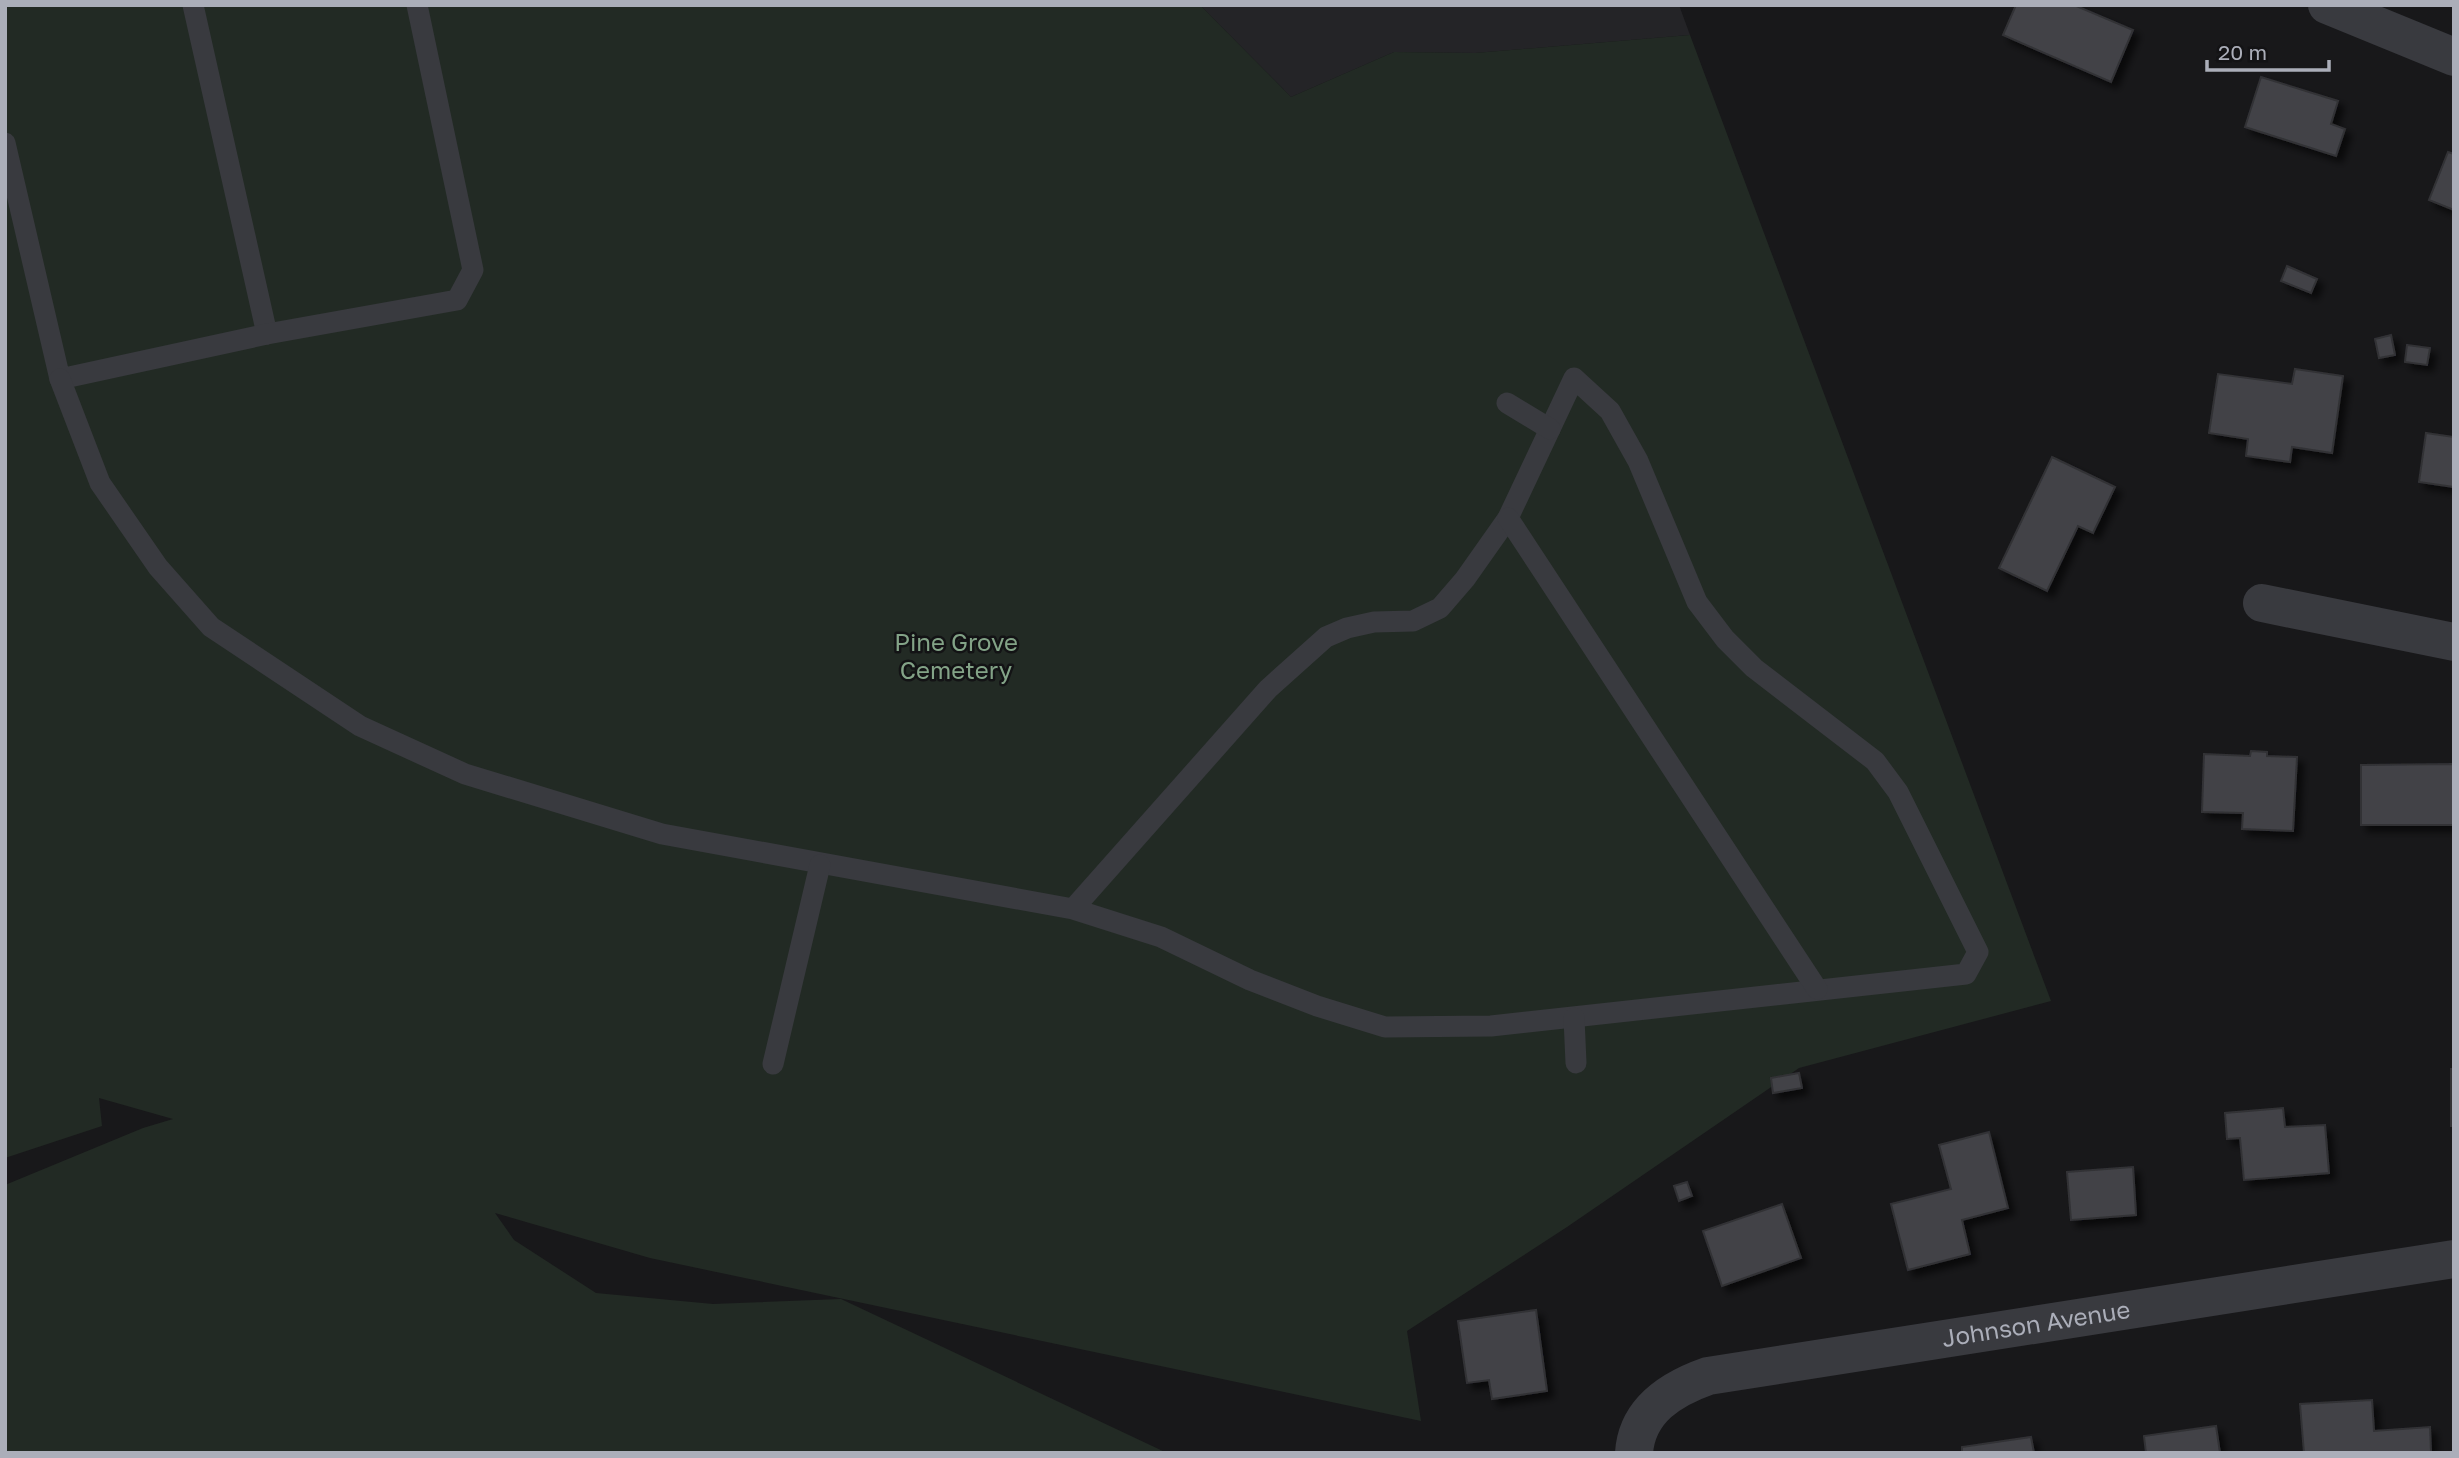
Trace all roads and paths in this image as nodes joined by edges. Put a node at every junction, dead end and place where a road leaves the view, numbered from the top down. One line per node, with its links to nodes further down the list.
1 (193, 5): 6 (lane)
2 (418, 5): 6 (lane)
3 (2327, 5): 4 (street)
4 (2454, 57)
5 (5, 143): 7 (lane)
6 (267, 334): 7 (lane)
7 (60, 379): 13 (lane)
8 (1507, 403): 9 (lane)
9 (1550, 429): 10 (lane); 15 (lane)
10 (1508, 517): 14 (lane); 15 (lane)
11 (2262, 603): 12 (street)
12 (2454, 642)
13 (820, 865): 14 (lane); 18 (lane)
14 (1073, 909): 16 (lane)
15 (1817, 989): 16 (lane)
16 (1574, 1018): 17 (lane)
17 (1576, 1063)
18 (773, 1064)
19 (2454, 1259): 20 (street, Johnson Avenue)
20 (1636, 1441)

